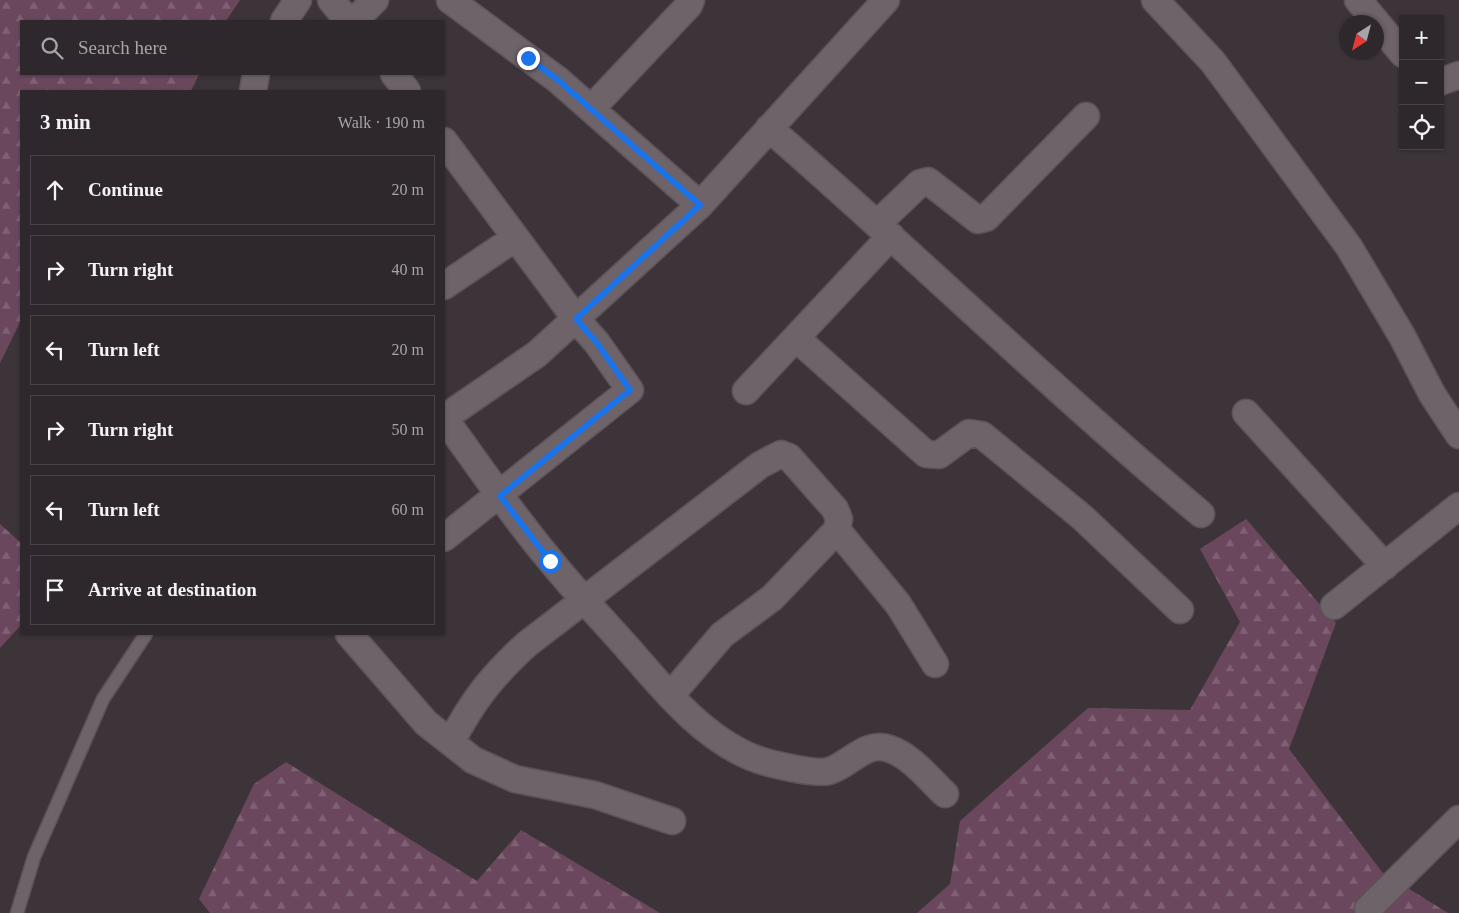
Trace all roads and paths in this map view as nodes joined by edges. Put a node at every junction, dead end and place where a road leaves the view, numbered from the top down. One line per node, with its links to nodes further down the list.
1 (298, 0): 9 (street)
2 (331, 0): 10 (street)
3 (375, 0): 11 (street)
4 (450, 0): 19 (street)
5 (691, 0): 19 (street)
6 (886, 0): 21 (street)
7 (1358, 0): 12 (street)
8 (1163, 2): 33 (street)
9 (285, 20)
10 (347, 20)
11 (355, 20)
12 (1399, 49)
13 (256, 75): 17 (street)
14 (395, 75): 18 (street)
15 (1459, 75): 16 (street)
16 (1444, 81)
17 (253, 90)
18 (406, 90)
19 (591, 108): 23 (street)
20 (1086, 116): 24 (street)
21 (769, 128): 23 (street); 24 (street)
22 (445, 142): 25 (street)
23 (700, 205): 27 (street)
24 (884, 230): 28 (street); 36 (street)
25 (515, 238): 26 (street); 27 (street)
26 (445, 285)
27 (576, 319): 31 (street); 34 (street)
28 (796, 338): 29 (street); 42 (street)
29 (746, 391)
30 (1246, 413): 39 (street)
31 (445, 417)
32 (445, 419): 34 (street)
33 (1459, 435)
34 (500, 496): 38 (street); 40 (street)
35 (1459, 506): 39 (street)
36 (1201, 514)
37 (837, 530): 40 (street); 45 (street); 46 (street)
38 (445, 537)
39 (1385, 566): 41 (street)
40 (585, 600): 46 (street); 47 (street)
41 (1334, 606)
42 (1180, 610)
43 (145, 635): 52 (lane)
44 (350, 635): 47 (street)
45 (936, 664)
46 (670, 696): 48 (street)
47 (451, 742): 50 (street)
48 (945, 794)
49 (1459, 819): 51 (street)
50 (672, 821)
51 (1368, 909)
52 (18, 913)

